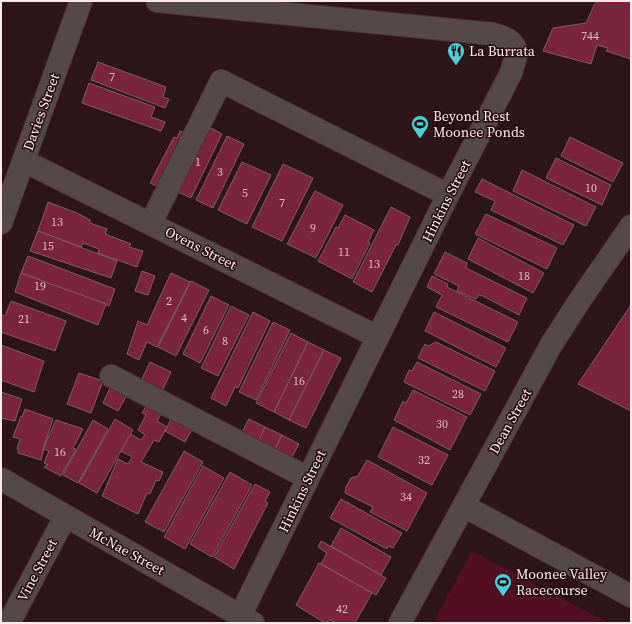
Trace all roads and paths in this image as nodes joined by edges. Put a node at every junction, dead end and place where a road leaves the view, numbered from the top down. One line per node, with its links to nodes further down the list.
1 (81, 1): 3 (street, Davies Street)
2 (157, 1): 4 (street, Hinkins Street)
3 (24, 160): 5 (street, Davies Street); 6 (street, Ovens Street)
4 (448, 195): 6 (street); 8 (street, Hinkins Street)
5 (1, 223)
6 (151, 223): 8 (street, Ovens Street)
7 (631, 226): 12 (street, Dean Street)
8 (378, 337): 10 (street, Hinkins Street)
9 (111, 376): 10 (street)
10 (308, 478): 15 (street, Hinkins Street)
11 (1, 479): 13 (street, McNae Street)
12 (464, 506): 14 (street); 17 (street, Dean Street)
13 (65, 517): 15 (street, McNae Street); 16 (street, Vine Street)
14 (631, 596)
15 (247, 619)
16 (9, 623)
17 (400, 623)

